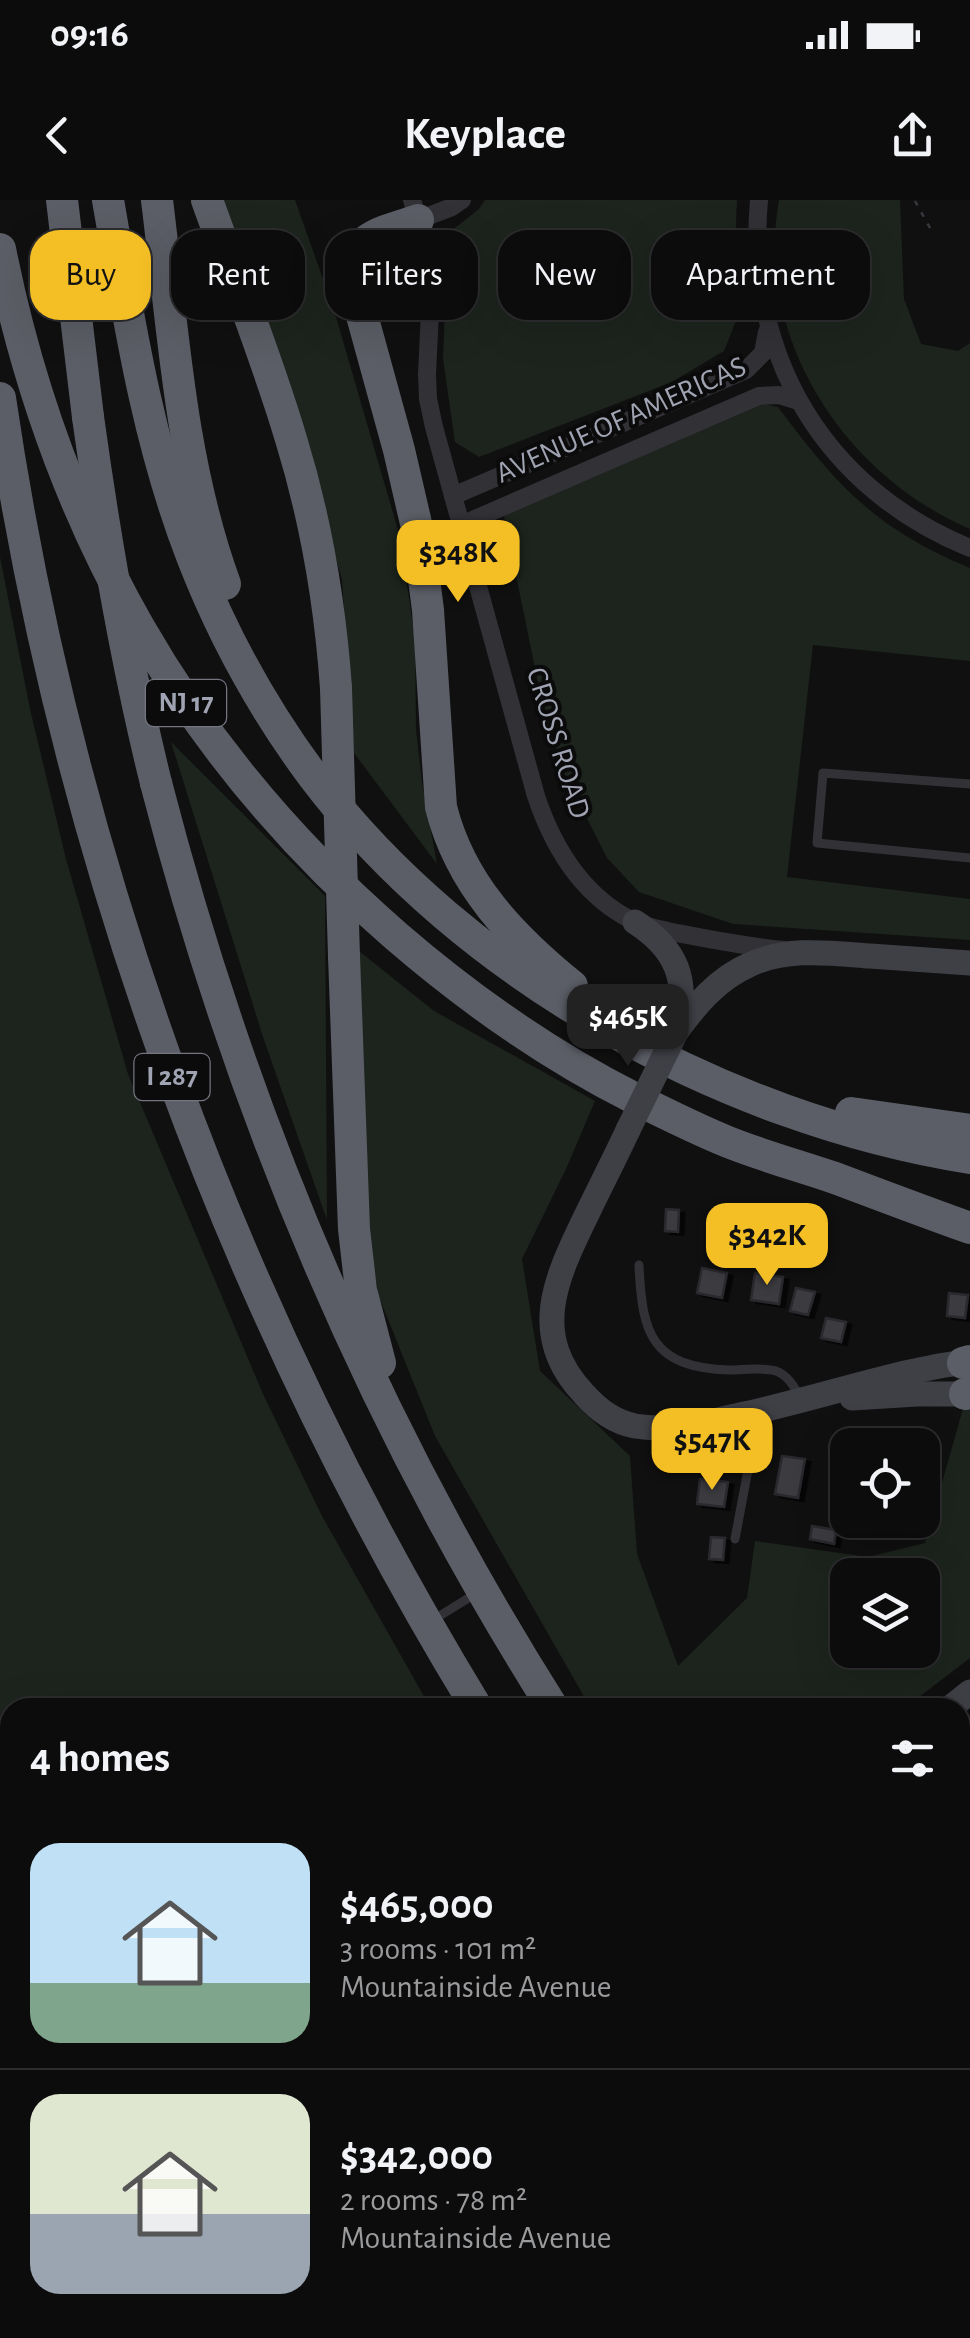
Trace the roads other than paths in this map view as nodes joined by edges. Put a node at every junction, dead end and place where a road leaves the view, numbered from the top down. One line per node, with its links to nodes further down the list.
1 (62, 200): 34 (highway, I 287, bridge)
2 (108, 200): 17 (highway, NJ 17)
3 (157, 200): 17 (highway)
4 (207, 200): 34 (highway, bridge)
5 (462, 200): 7 (street)
6 (759, 200): 9 (street)
7 (415, 210): 12 (street, CROSS ROAD); 22 (highway)
8 (0, 249): 26 (highway, NJ 17)
9 (768, 326): 11 (street); 12 (street, AVENUE OF AMERICAS)
10 (0, 398): 35 (highway, I 287)
11 (798, 401): 13 (street, AVENUE OF AMERICAS); 14 (street)
12 (453, 496): 13 (street, CROSS ROAD)
13 (461, 525): 18 (street, CROSS ROAD)
14 (970, 548)
15 (970, 784): 16 (lane)
16 (970, 858)
17 (412, 883): 22 (highway, NJ 17)
18 (635, 922): 19 (street, CROSS ROAD); 21 (street)
19 (810, 952): 20 (street, CROSS ROAD); 21 (street)
20 (970, 963)
21 (676, 1032): 32 (street, bridge)
22 (699, 1074): 23 (highway, NJ 17)
23 (747, 1097): 24 (highway); 25 (highway, NJ 17)
24 (970, 1130)
25 (970, 1158)
26 (832, 1177): 27 (highway, NJ 17); 28 (highway)
27 (970, 1206)
28 (970, 1228)
29 (638, 1264): 31 (lane)
30 (968, 1378): 31 (street)
31 (802, 1402): 32 (street)
32 (749, 1414): 33 (lane)
33 (735, 1538)
34 (482, 1590): 35 (lane); 37 (highway, I 287)
35 (426, 1623): 36 (highway, I 287)
36 (471, 1698)
37 (547, 1698)

